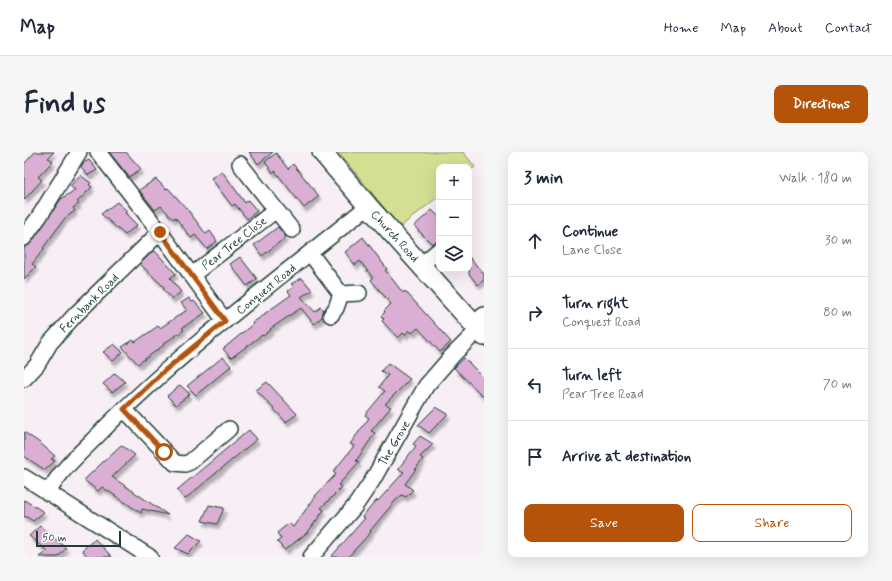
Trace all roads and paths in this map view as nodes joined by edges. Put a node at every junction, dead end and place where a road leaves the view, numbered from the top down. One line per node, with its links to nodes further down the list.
1 (79, 152): 9 (street)
2 (98, 152): 8 (street)
3 (324, 152): 5 (main road, Church Road)
4 (240, 164): 6 (street, Pear Tree Close)
5 (368, 206): 11 (street, Conquest Road); 12 (main road, Church Road)
6 (276, 210): 7 (street, Pear Tree Close); 13 (street, Pear Tree Close)
7 (292, 230)
8 (160, 232): 13 (street); 19 (street, Fernbank Road)
9 (24, 238)
10 (436, 252): 12 (street)
11 (310, 253): 15 (street); 17 (street, Conquest Road)
12 (421, 265): 18 (main road, Church Road)
13 (192, 275): 17 (street)
14 (359, 293): 15 (street)
15 (341, 294): 16 (street)
16 (331, 315)
17 (225, 321): 20 (street, Conquest Road)
18 (480, 326): 25 (street, The Grove)
19 (24, 380)
20 (124, 409): 21 (street); 23 (street, Conquest Road)
21 (229, 429)
22 (24, 477): 23 (street)
23 (48, 493): 24 (street)
24 (150, 557)
25 (311, 557)

